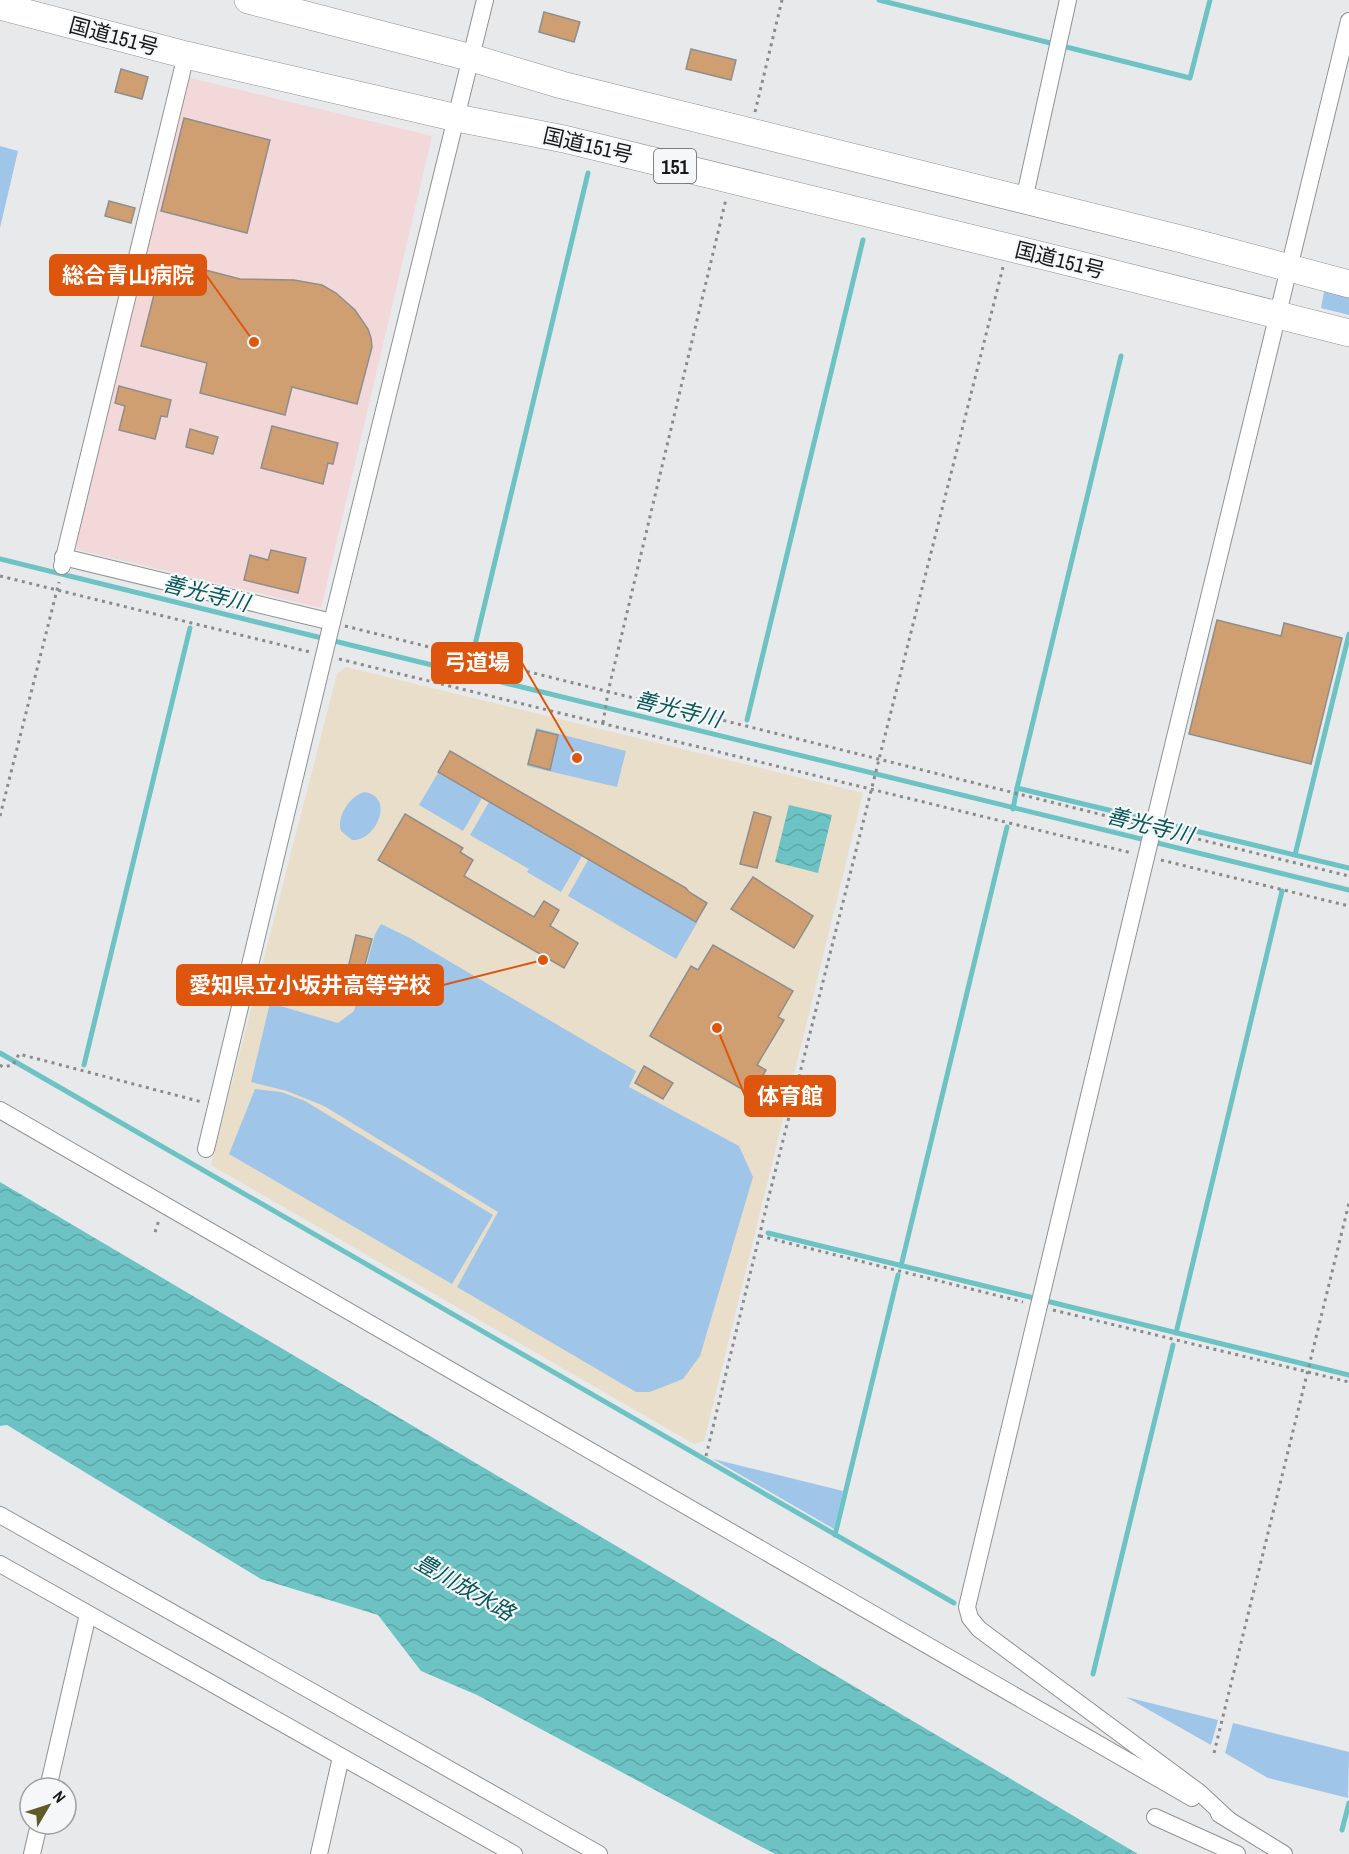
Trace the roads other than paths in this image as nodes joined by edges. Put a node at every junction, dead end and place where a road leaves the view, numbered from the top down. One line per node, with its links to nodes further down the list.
1 (248, 0): 7 (highway, 151)
2 (485, 0): 7 (street)
3 (1068, 0): 9 (street)
4 (0, 6): 6 (highway, 国道151号 / 151)
5 (1349, 21): 10 (street)
6 (186, 55): 8 (highway, 国道151号 / 151); 14 (street)
7 (472, 58): 8 (street); 9 (highway, 151)
8 (457, 118): 12 (highway, 国道151号 / 151); 14 (street)
9 (1024, 200): 10 (highway, 151)
10 (1289, 267): 11 (highway, 151); 12 (street)
11 (1349, 284)
12 (1278, 315): 13 (highway, 国道151号 / 151); 23 (street)
13 (1349, 333)
14 (331, 628): 16 (street)
15 (0, 1110): 23 (street)
16 (206, 1149)
17 (0, 1515): 28 (street)
18 (0, 1564): 19 (street)
19 (88, 1614): 20 (street); 21 (street)
20 (341, 1757): 26 (street); 27 (street)
21 (51, 1776)
22 (1155, 1817): 29 (street)
23 (1229, 1820): 30 (street)
24 (36, 1836): 25 (street)
25 (32, 1854)
26 (319, 1854)
27 (514, 1854)
28 (599, 1854)
29 (1237, 1854)
30 (1284, 1854)

